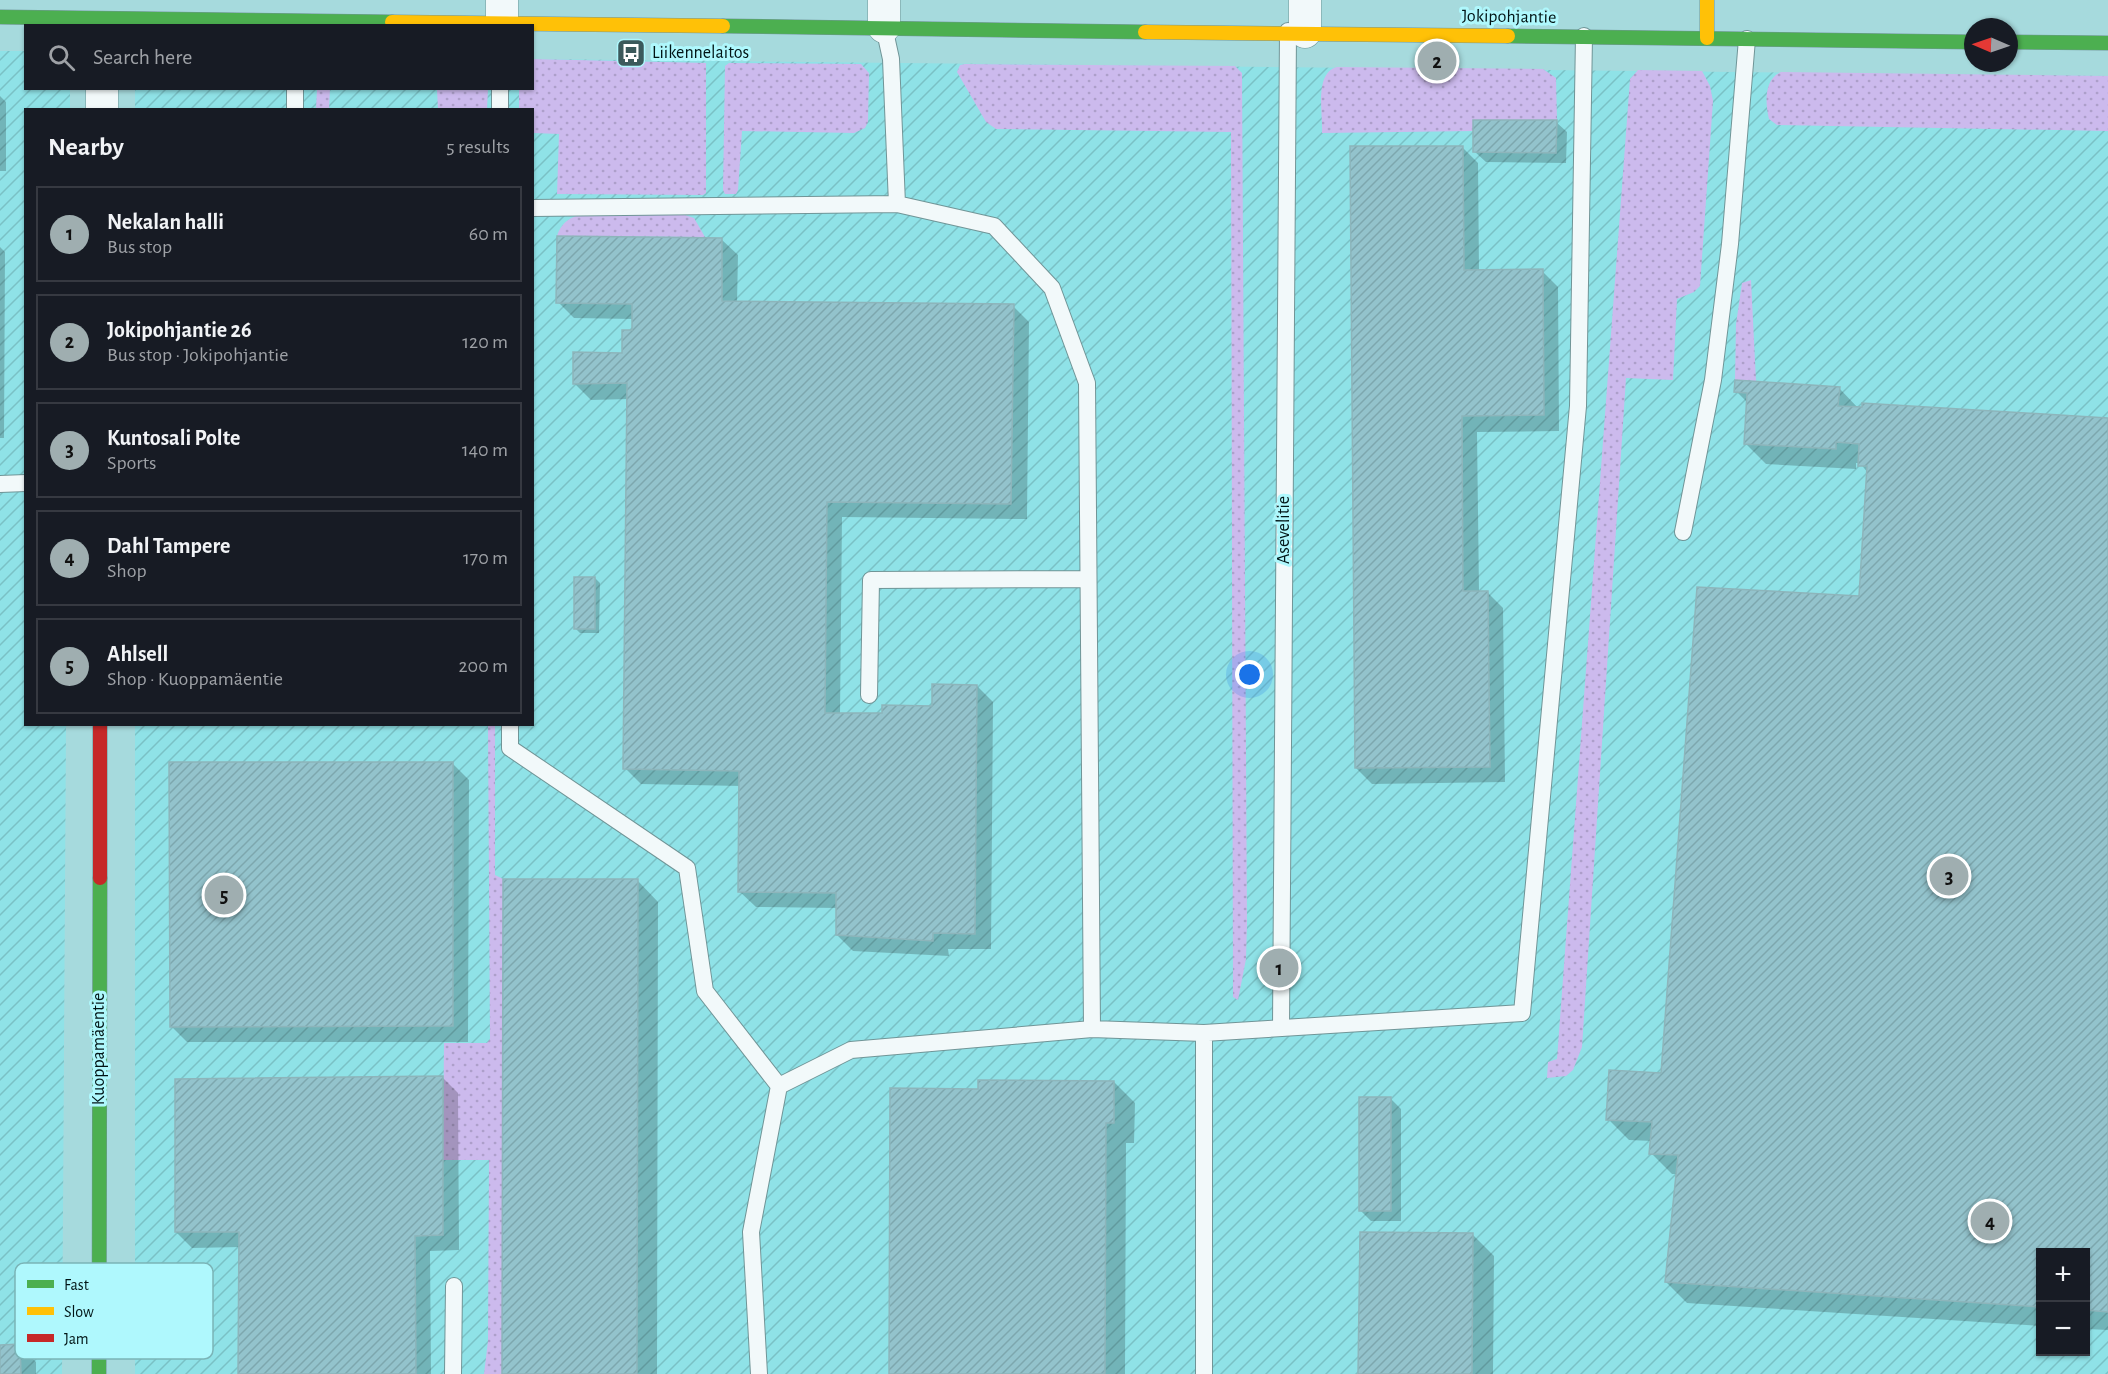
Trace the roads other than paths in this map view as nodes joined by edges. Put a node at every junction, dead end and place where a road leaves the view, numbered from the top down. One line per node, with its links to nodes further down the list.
1 (1305, 0): 8 (street, Asevelitie)
2 (1707, 0): 10 (main road)
3 (103, 14): 6 (main road, Jokipohjantie); 7 (main road, Jokipohjantie)
4 (884, 14): 5 (main road, Jokipohjantie); 8 (main road, Jokipohjantie); 21 (lane)
5 (502, 16): 7 (main road, Jokipohjantie)
6 (0, 17)
7 (293, 23)
8 (1296, 32): 9 (main road, Jokipohjantie); 30 (lane, Asevelitie)
9 (1584, 36): 10 (main road, Jokipohjantie); 30 (lane)
10 (1707, 38): 11 (main road, Jokipohjantie)
11 (1747, 39): 12 (main road, Jokipohjantie); 25 (lane)
12 (1964, 42)
13 (2018, 42): 14 (main road)
14 (2108, 43)
15 (102, 90): 18 (street)
16 (295, 90): 19 (lane)
17 (500, 90): 20 (lane)
18 (102, 108)
19 (295, 108)
20 (500, 108)
21 (897, 204): 22 (lane); 26 (lane)
22 (534, 208)
23 (24, 483): 24 (lane)
24 (0, 484)
25 (1683, 532)
26 (1088, 579): 27 (lane); 31 (lane)
27 (869, 694)
28 (100, 726): 34 (main road, Kuoppamäentie)
29 (510, 726): 33 (lane)
30 (1281, 1028): 32 (lane)
31 (1092, 1029): 32 (lane); 33 (lane)
32 (1204, 1033): 40 (lane)
33 (779, 1086): 39 (lane)
34 (99, 1263)
35 (454, 1286): 38 (lane)
36 (99, 1359): 37 (main road, Kuoppamäentie)
37 (99, 1374)
38 (453, 1374)
39 (759, 1374)
40 (1204, 1374)

